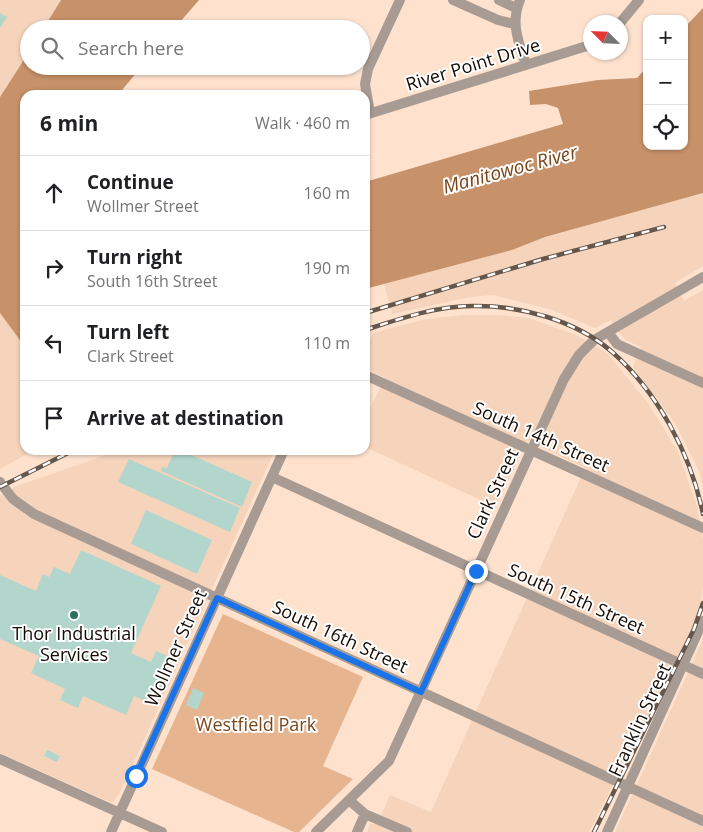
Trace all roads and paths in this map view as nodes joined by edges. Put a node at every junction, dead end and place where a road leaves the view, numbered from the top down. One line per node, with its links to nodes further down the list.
1 (400, 0): 9 (street)
2 (453, 0): 7 (street)
3 (499, 0): 5 (street)
4 (639, 0): 6 (street)
5 (518, 4): 7 (street)
6 (626, 15)
7 (514, 24): 10 (street)
8 (583, 47): 10 (street, River Point Drive)
9 (370, 64)
10 (526, 66): 13 (street, River Point Drive)
11 (367, 75): 12 (street)
12 (366, 90)
13 (370, 113)
14 (703, 277): 15 (street, Clark Street)
15 (608, 332): 17 (street); 18 (street, Clark Street)
16 (370, 377): 18 (street, South 14th Street)
17 (703, 383)
18 (531, 451): 22 (street, South 14th Street); 23 (street, Clark Street)
19 (282, 455): 20 (street, Wollmer Street)
20 (272, 477): 23 (street, South 15th Street); 24 (street, Wollmer Street)
21 (0, 482): 24 (street, South 16th Street)
22 (703, 528)
23 (476, 571): 26 (street, South 15th Street); 28 (street, Clark Street)
24 (217, 598): 28 (street, South 16th Street); 32 (street, Wollmer Street)
25 (703, 621): 26 (street, Franklin Street)
26 (684, 665): 27 (street, South 15th Street); 30 (street, Franklin Street)
27 (703, 674)
28 (421, 692): 30 (street, South 16th Street); 31 (street, Clark Street)
29 (0, 759): 32 (street)
30 (628, 786): 34 (street, South 16th Street); 40 (street, Franklin Street)
31 (349, 800): 33 (street); 37 (street, Clark Street)
32 (120, 812): 35 (street, Wollmer Street); 36 (street)
33 (365, 814): 38 (street); 39 (street)
34 (703, 821)
35 (111, 832)
36 (162, 832)
37 (316, 832)
38 (357, 832)
39 (407, 832)
40 (607, 832)

